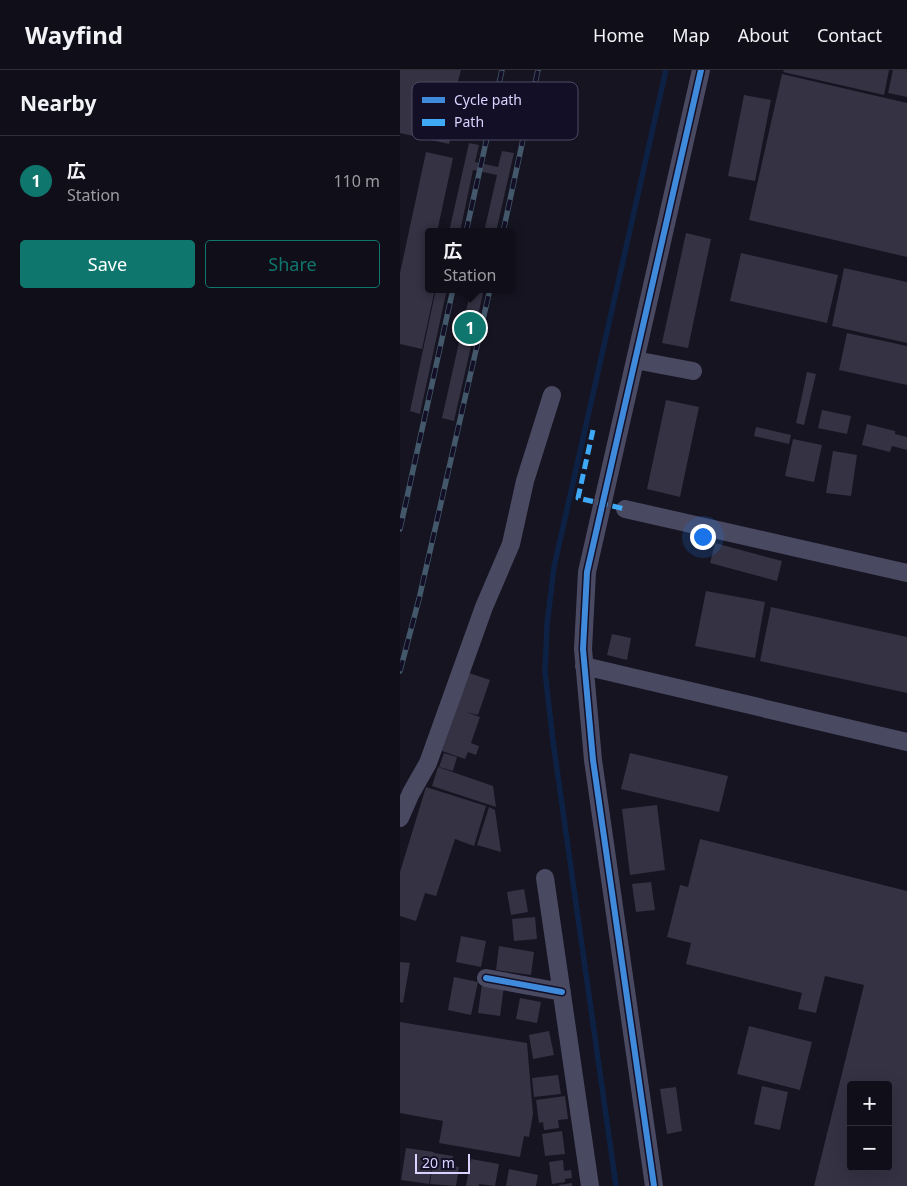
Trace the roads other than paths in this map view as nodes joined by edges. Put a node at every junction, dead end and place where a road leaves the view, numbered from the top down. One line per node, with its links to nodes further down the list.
1 (701, 70): 2 (street)
2 (635, 360): 3 (street); 7 (street)
3 (693, 371)
4 (552, 395): 9 (street)
5 (625, 509): 6 (street)
6 (907, 573)
7 (584, 666): 8 (street); 14 (street)
8 (907, 742)
9 (400, 818)
10 (545, 878): 12 (street)
11 (486, 978): 12 (street)
12 (562, 992): 13 (street)
13 (590, 1186)
14 (654, 1186)

